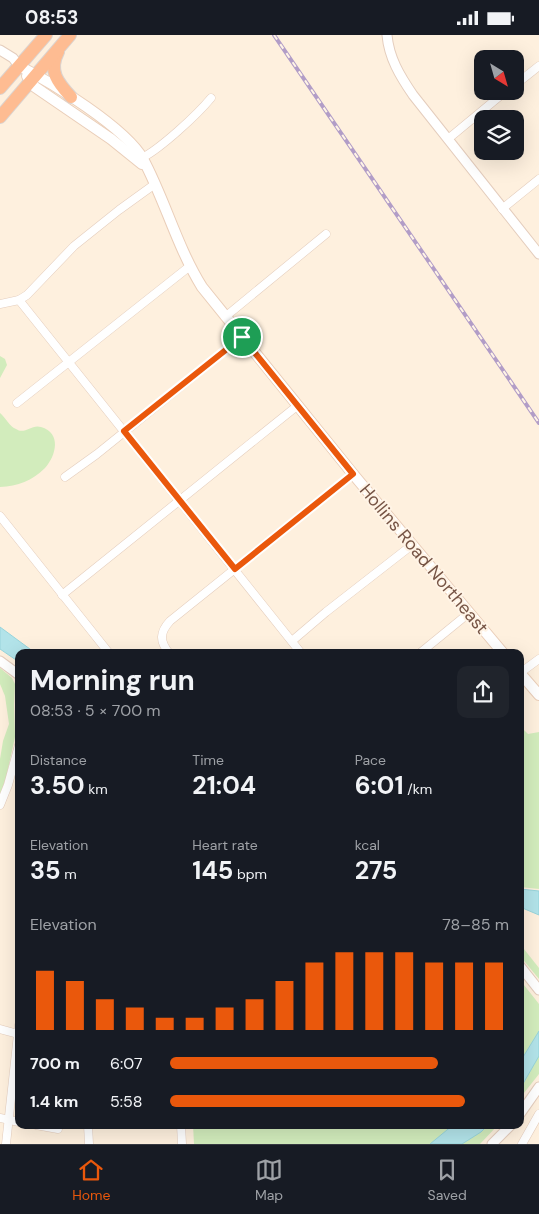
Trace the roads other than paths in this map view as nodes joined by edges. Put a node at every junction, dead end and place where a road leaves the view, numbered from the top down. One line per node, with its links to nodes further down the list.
1 (46, 35): 6 (highway)
2 (387, 35): 15 (street)
3 (66, 40): 8 (highway); 11 (highway)
4 (0, 49): 6 (street, Hollins Road Northeast)
5 (0, 57): 6 (street, Hollins Road Northeast)
6 (19, 66): 8 (main road, Hollins Road Northeast); 10 (highway)
7 (539, 66): 9 (street)
8 (33, 78): 11 (main road, Hollins Road Northeast); 14 (highway); 17 (main road, Hollins Road Northeast)
9 (524, 78)
10 (0, 88)
11 (71, 97): 16 (main road, Hollins Road Northeast)
12 (211, 99): 16 (street)
13 (495, 100): 15 (street)
14 (0, 117)
15 (448, 139): 20 (street)
16 (142, 157): 17 (main road, Hollins Road Northeast)
17 (146, 168): 19 (main road, Hollins Road Northeast)
18 (539, 179): 20 (street)
19 (155, 184): 23 (main road, Hollins Road Northeast); 24 (street)
20 (502, 209): 22 (street)
21 (326, 234): 26 (street)
22 (539, 254)
23 (190, 266): 26 (main road, Hollins Road Northeast); 28 (street)
24 (19, 300): 25 (street); 28 (street)
25 (0, 304)
26 (225, 317): 27 (main road, Hollins Road Northeast)
27 (242, 337): 30 (main road, Hollins Road Northeast); 31 (street)
28 (70, 363): 29 (street); 31 (street)
29 (17, 403)
30 (297, 406): 32 (main road, Hollins Road Northeast); 34 (street)
31 (124, 431): 33 (street); 34 (street)
32 (353, 474): 36 (main road, Hollins Road Northeast); 37 (street)
33 (65, 477)
34 (180, 501): 37 (street); 38 (street)
35 (0, 517): 38 (street)
36 (412, 545): 39 (main road, Hollins Road Northeast); 40 (street)
37 (235, 569): 40 (street); 42 (street)
38 (62, 595): 41 (street)
39 (469, 613): 44 (street); 45 (main road, Hollins Road Northeast)
40 (292, 641): 43 (street)
41 (106, 649)
42 (166, 649)
43 (298, 649)
44 (425, 649)
45 (500, 649)
46 (539, 659): 49 (street)
47 (0, 661): 48 (street)
48 (15, 672)
49 (524, 676)
50 (524, 680): 51 (main road)
51 (539, 695)
52 (15, 760): 53 (street)
53 (0, 805)
54 (524, 971): 55 (street)
55 (539, 990)
56 (0, 1029): 57 (street)
57 (15, 1029)
58 (15, 1059): 63 (street)
59 (539, 1087): 60 (street)
60 (524, 1108)
61 (539, 1114): 72 (street)
62 (0, 1118): 63 (street)
63 (9, 1120): 64 (street); 68 (street)
64 (15, 1121)
65 (88, 1129): 69 (street)
66 (181, 1129): 70 (street)
67 (507, 1129): 71 (street)
68 (6, 1144)
69 (89, 1144)
70 (182, 1144)
71 (492, 1144)
72 (522, 1144)

